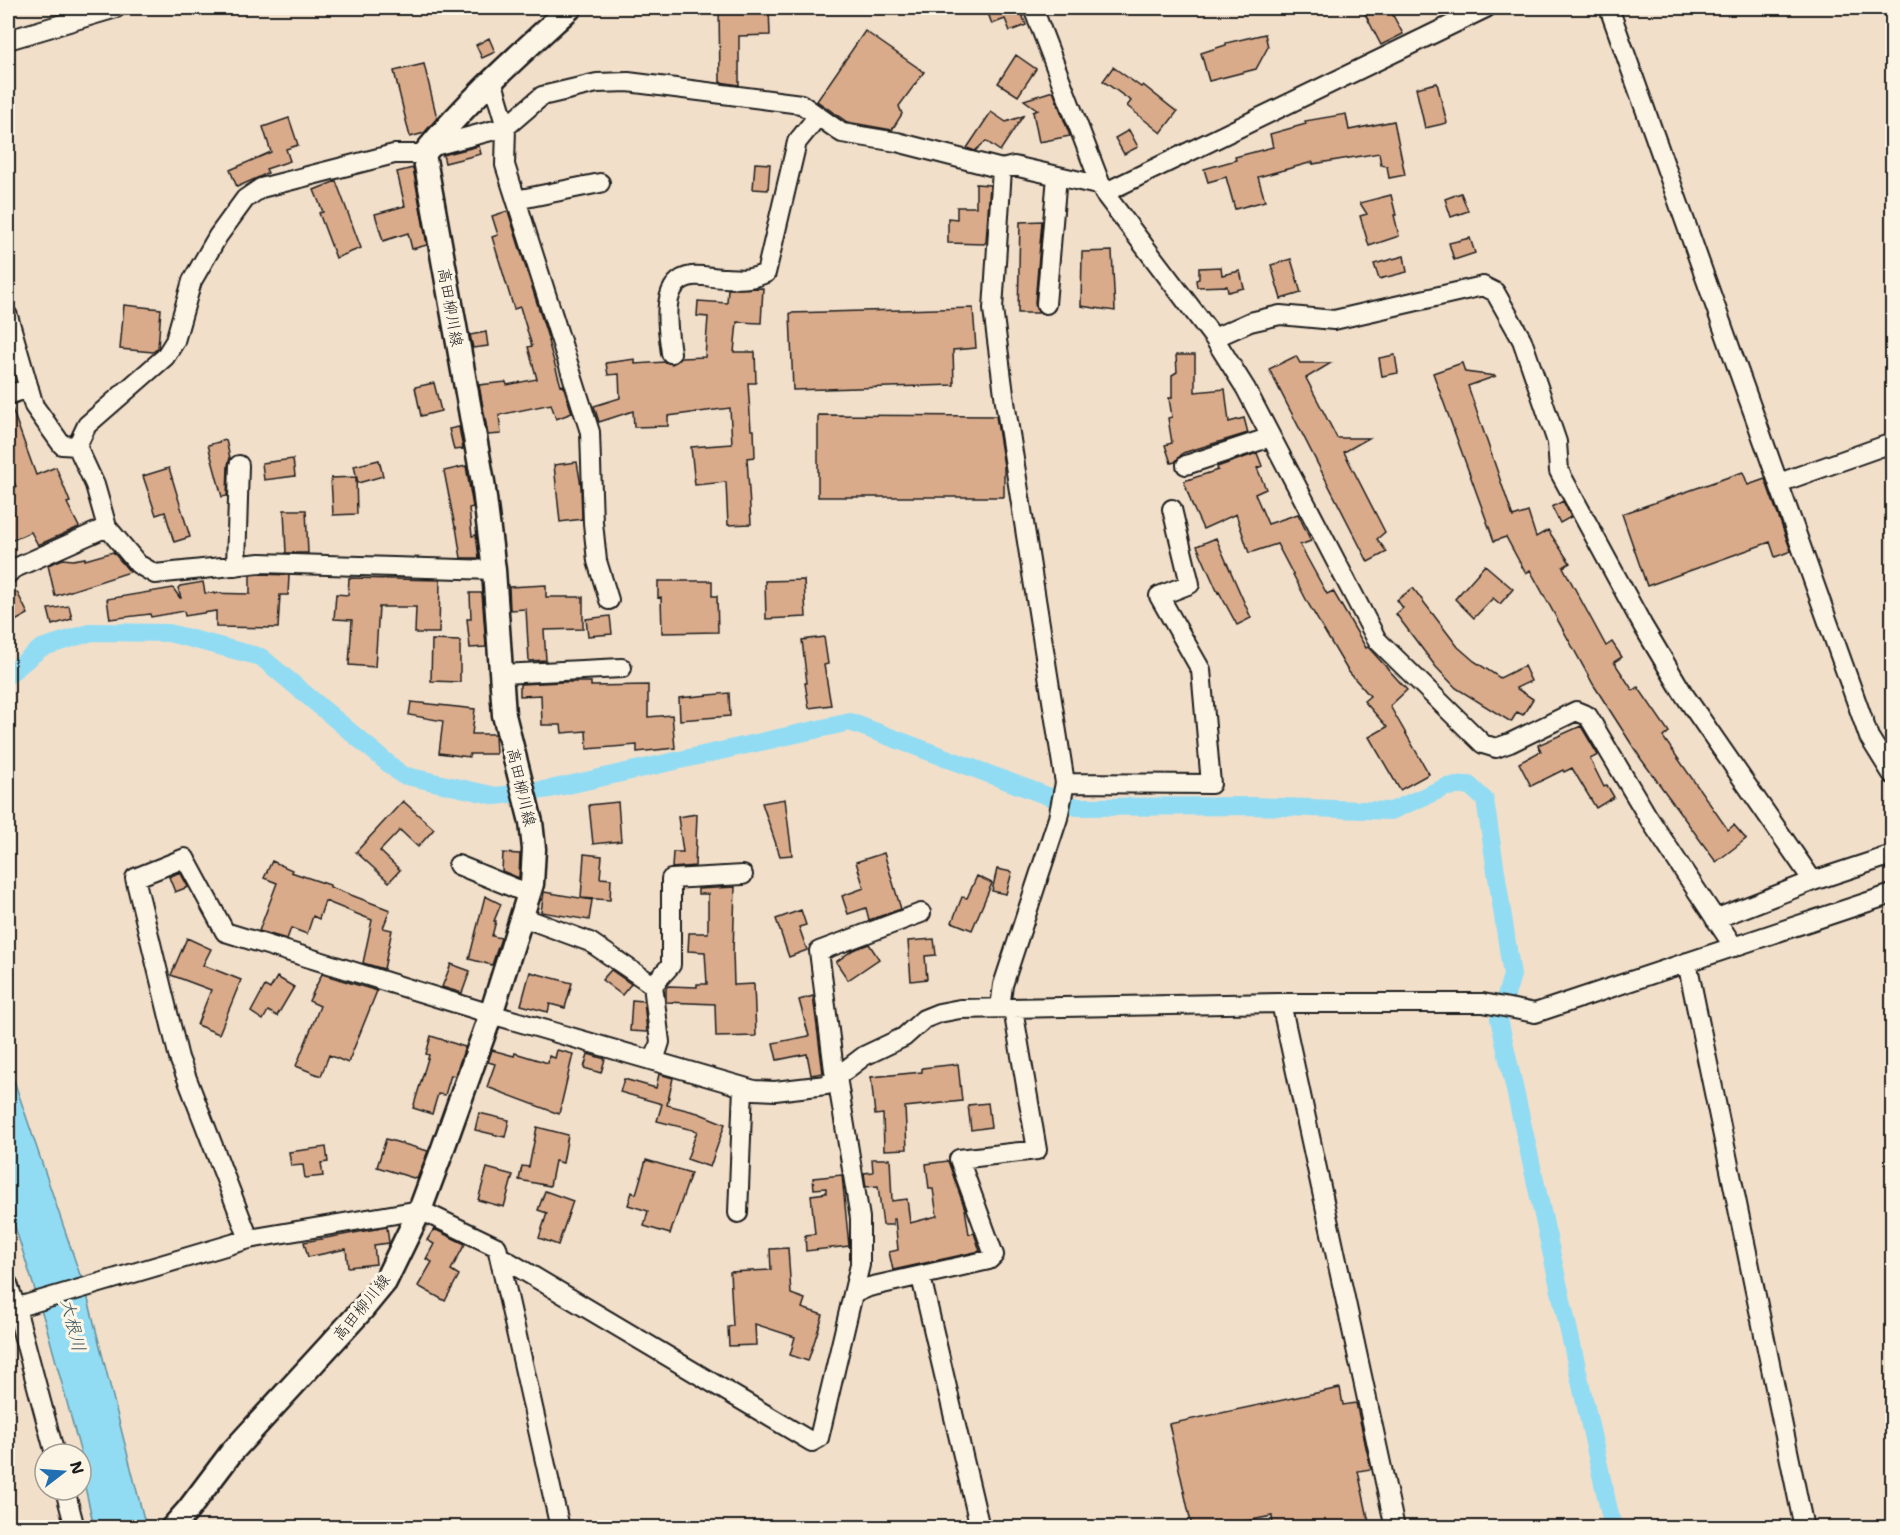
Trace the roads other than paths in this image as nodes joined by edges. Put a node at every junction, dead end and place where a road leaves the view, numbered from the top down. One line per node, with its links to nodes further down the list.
1 (116, 8): 6 (street)
2 (570, 8): 7 (main road)
3 (1033, 8): 14 (street)
4 (1486, 8): 14 (street)
5 (1609, 8): 27 (street)
6 (8, 40)
7 (492, 80): 9 (street); 10 (main road)
8 (818, 116): 9 (street); 11 (street); 19 (street)
9 (506, 126): 10 (street); 15 (street)
10 (427, 150): 24 (street); 31 (main road, 高田柳川線)
11 (1002, 169): 12 (street); 37 (street)
12 (1057, 176): 14 (street); 16 (street)
13 (600, 183): 15 (street)
14 (1103, 190): 18 (street)
15 (516, 200): 33 (street)
16 (1046, 304)
17 (8, 316): 20 (street)
18 (1214, 338): 22 (street); 41 (street)
19 (671, 353)
20 (28, 388): 21 (street); 24 (street)
21 (8, 395)
22 (1271, 437): 26 (street); 46 (street)
23 (1893, 443): 27 (street)
24 (76, 446): 29 (street)
25 (239, 465): 30 (street)
26 (1186, 465)
27 (1779, 483): 36 (street)
28 (1172, 509): 37 (street)
29 (107, 527): 30 (street); 32 (street)
30 (236, 566): 31 (street)
31 (494, 570): 35 (main road, 高田柳川線)
32 (8, 574)
33 (609, 600)
34 (622, 668): 35 (street)
35 (501, 674): 42 (main road, 高田柳川線)
36 (1890, 764)
37 (1065, 783): 51 (street)
38 (1893, 855): 41 (street)
39 (458, 865): 42 (street)
40 (743, 875): 49 (street)
41 (1813, 881): 46 (street)
42 (529, 894): 45 (main road, 高田柳川線)
43 (1893, 894): 47 (street)
44 (921, 912): 54 (street)
45 (522, 917): 49 (street); 52 (main road, 高田柳川線)
46 (1715, 919): 47 (street)
47 (1734, 947): 48 (street)
48 (1687, 962): 50 (street); 71 (street)
49 (652, 985): 53 (street)
50 (1281, 1003): 51 (street); 70 (street)
51 (1007, 1008): 54 (street); 60 (street)
52 (491, 1014): 53 (street); 56 (main road, 高田柳川線); 58 (street)
53 (654, 1061): 55 (street)
54 (836, 1077): 55 (street); 62 (street)
55 (743, 1087): 57 (street)
56 (420, 1210): 58 (street); 59 (street); 67 (main road, 高田柳川線)
57 (738, 1213)
58 (249, 1239): 63 (street)
59 (499, 1256): 62 (street); 68 (street)
60 (921, 1277): 62 (street); 69 (street)
61 (8, 1284): 63 (street)
62 (853, 1294)
63 (16, 1308): 64 (street)
64 (52, 1442)
65 (68, 1502): 66 (street)
66 (75, 1527)
67 (172, 1527)
68 (560, 1527)
69 (980, 1527)
70 (1395, 1527)
71 (1804, 1527)

